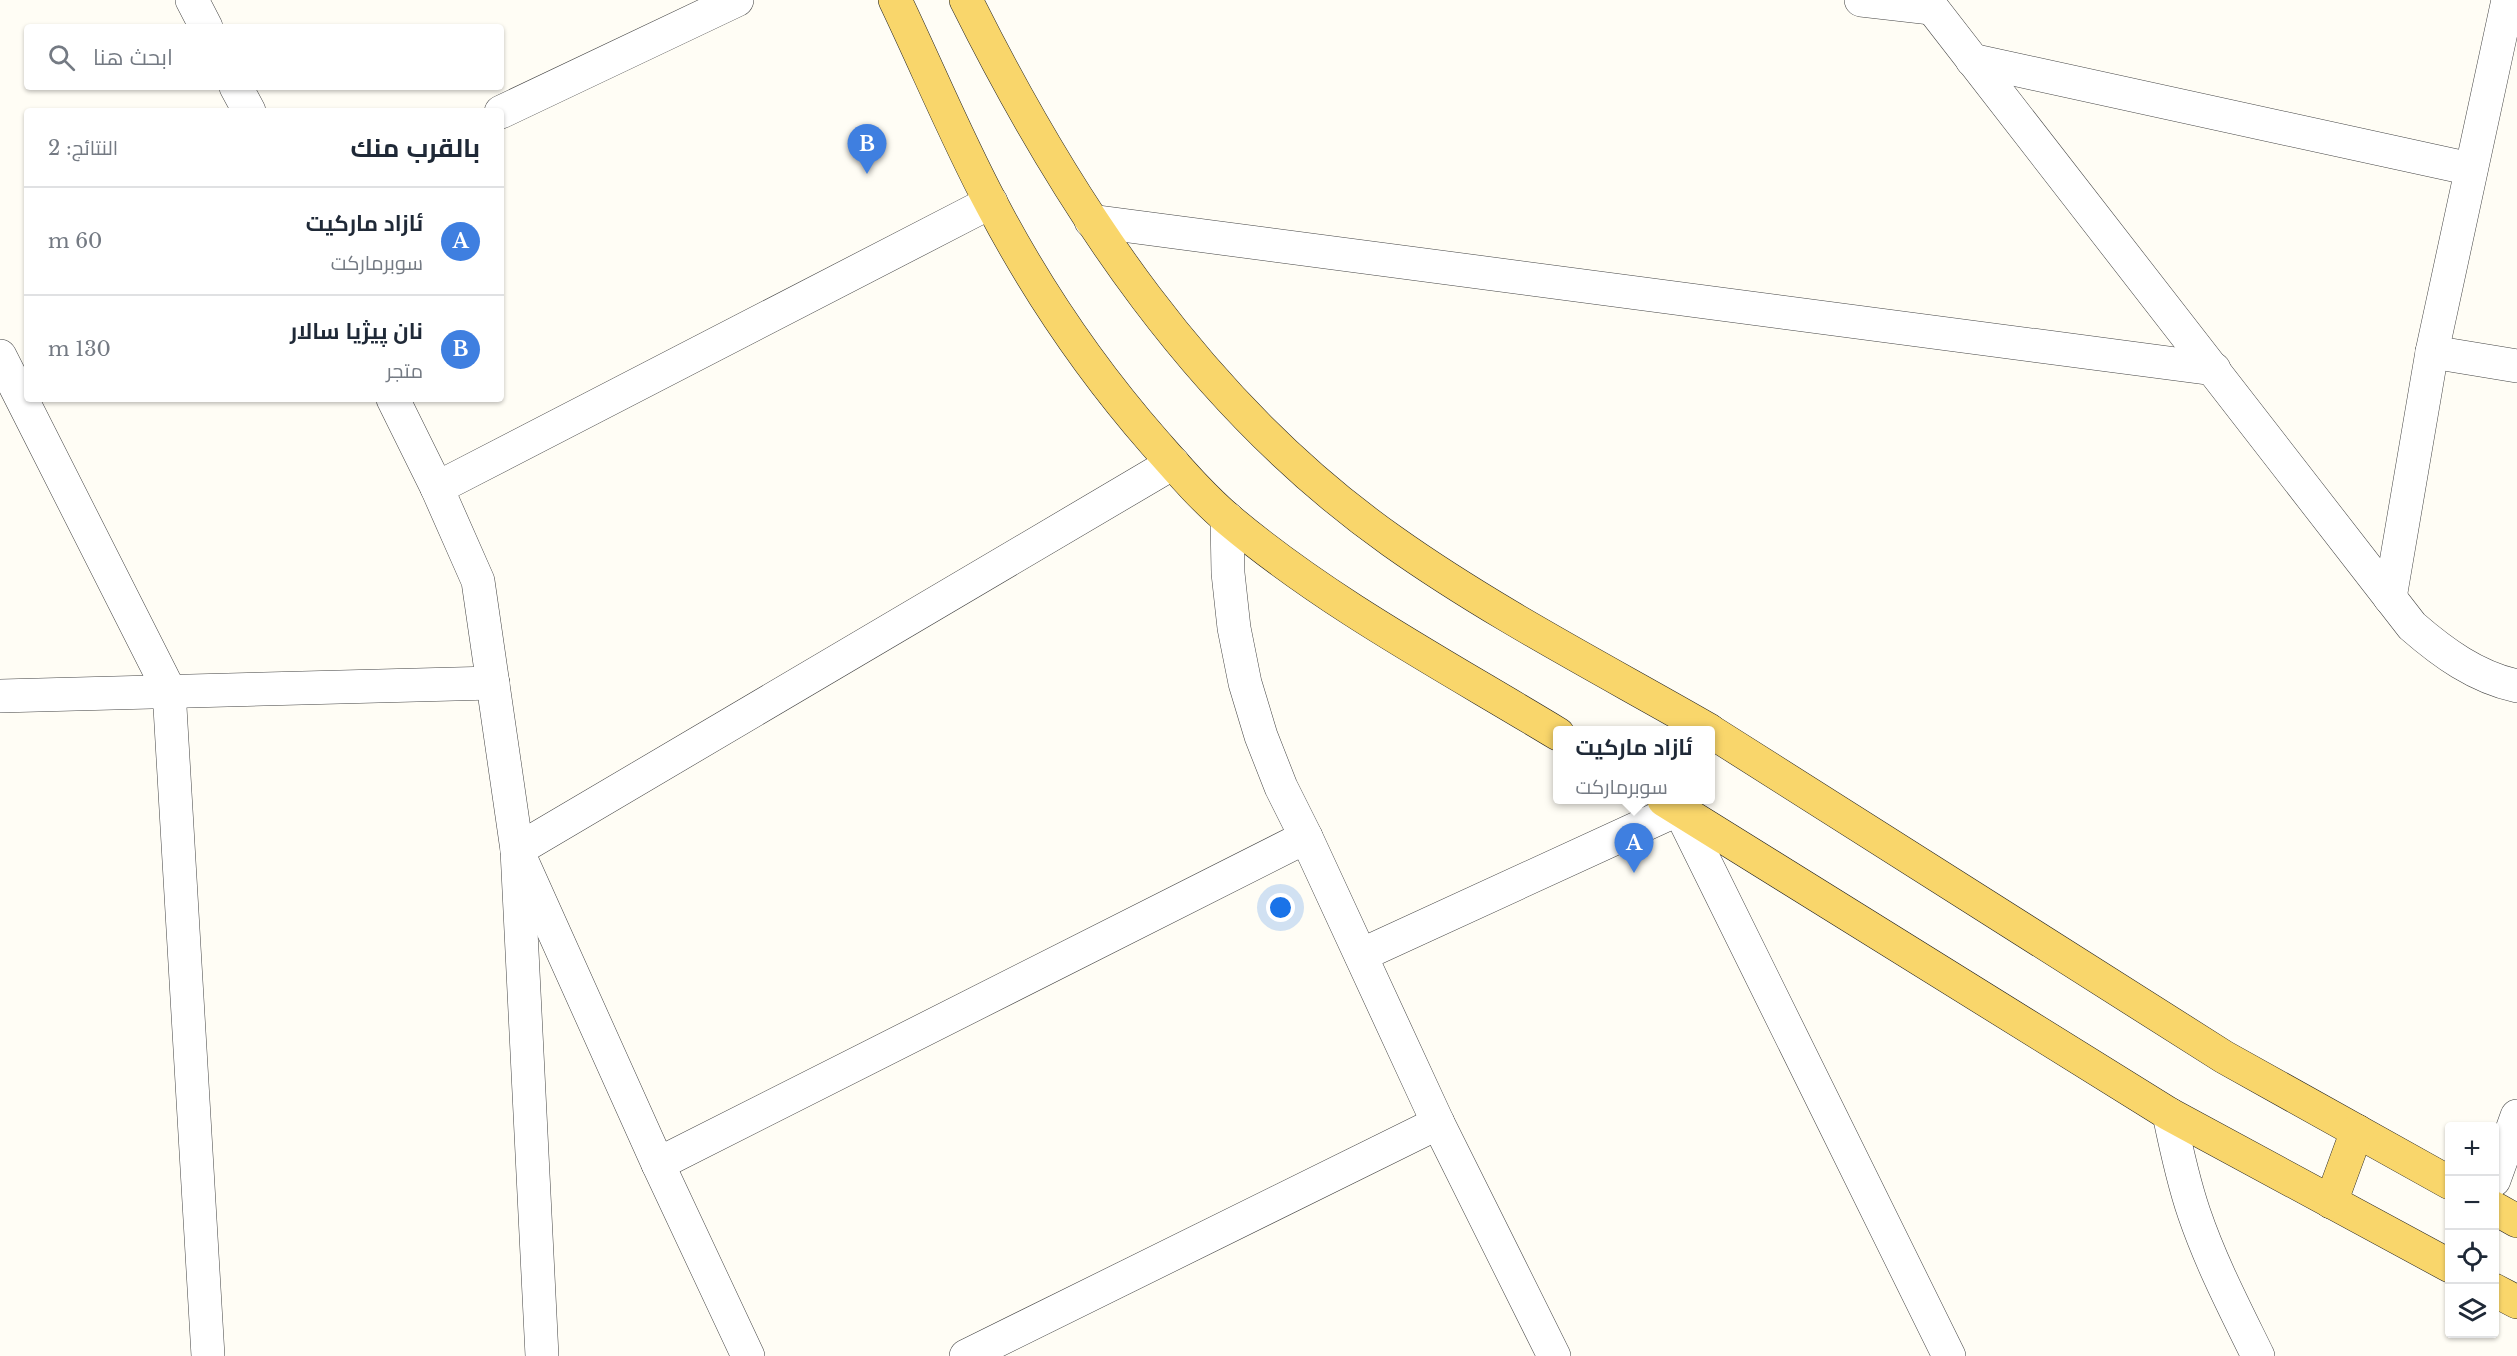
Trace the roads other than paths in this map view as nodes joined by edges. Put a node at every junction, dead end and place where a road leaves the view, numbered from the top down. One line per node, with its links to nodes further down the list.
1 (192, 0): 8 (street)
2 (737, 0): 13 (street)
3 (895, 0): 15 (main road)
4 (966, 0): 16 (main road)
5 (1861, 0): 7 (street)
6 (2508, 0): 10 (street)
7 (1928, 4): 9 (street)
8 (204, 24)
9 (1972, 60): 14 (street); 20 (street)
10 (2505, 68): 14 (street)
11 (238, 90): 12 (street)
12 (247, 108)
13 (504, 111)
14 (2471, 169): 17 (street)
15 (991, 202): 22 (main road); 23 (street)
16 (1091, 221): 20 (street); 30 (main road)
17 (2432, 352): 19 (street); 25 (street)
18 (0, 356): 28 (street)
19 (2517, 366)
20 (2214, 369): 25 (street)
21 (394, 402): 23 (street)
22 (1173, 463): 24 (main road); 35 (street)
23 (437, 488): 26 (street)
24 (1227, 518): 31 (main road); 34 (street)
25 (2390, 598): 27 (street)
26 (494, 683): 28 (street); 35 (street)
27 (2517, 686)
28 (169, 690): 29 (street); 50 (street)
29 (0, 696)
30 (1701, 726)
31 (1553, 732)
32 (1715, 734): 40 (main road)
33 (1672, 804): 36 (street); 37 (main road); 55 (street)
34 (1306, 837): 36 (street); 41 (street)
35 (517, 850): 41 (street); 51 (street)
36 (1361, 955): 39 (street)
37 (2169, 1114): 44 (main road); 56 (street)
38 (2517, 1116): 42 (street)
39 (1438, 1123): 53 (street); 54 (street)
40 (2357, 1131): 43 (main road); 44 (main road)
41 (658, 1164): 52 (street)
42 (2495, 1176)
43 (2445, 1180)
44 (2331, 1202): 47 (main road)
45 (2499, 1211): 46 (main road)
46 (2517, 1221)
47 (2445, 1263)
48 (2499, 1293): 49 (main road)
49 (2517, 1302)
50 (208, 1356)
51 (542, 1356)
52 (748, 1356)
53 (966, 1356)
54 (1554, 1356)
55 (1950, 1356)
56 (2258, 1356)

